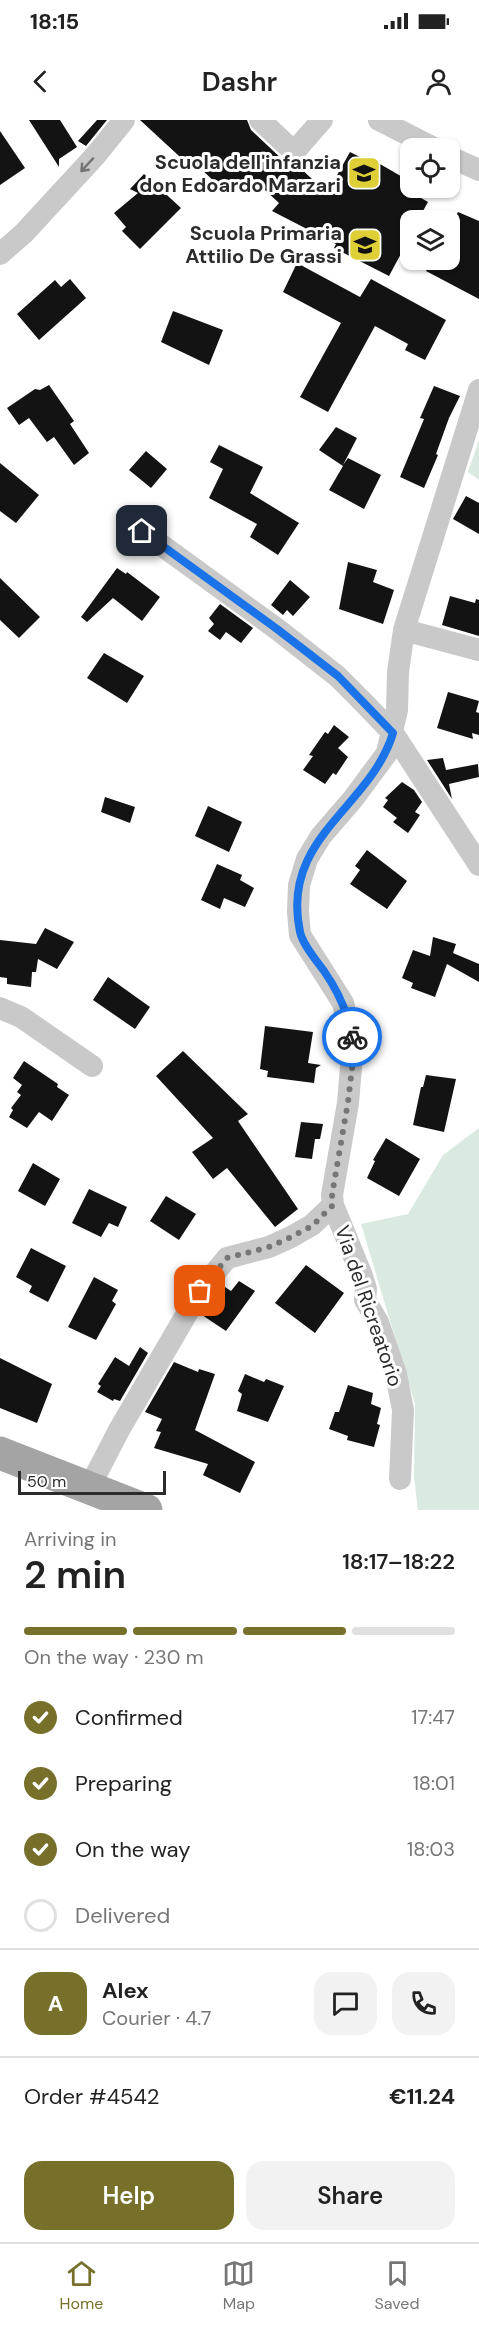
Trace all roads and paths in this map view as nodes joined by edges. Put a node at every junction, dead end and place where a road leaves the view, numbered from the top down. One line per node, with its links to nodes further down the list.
1 (124, 120): 8 (street, one-way to 8)
2 (260, 120): 3 (street)
3 (322, 120)
4 (379, 120): 5 (street)
5 (414, 138)
6 (460, 161): 7 (street)
7 (479, 170)
8 (0, 254)
9 (479, 390): 11 (street, Via del Ricreatorio)
10 (142, 531): 13 (street)
11 (405, 630): 12 (street); 13 (street, Via del Ricreatorio)
12 (479, 650)
13 (393, 733): 14 (street); 17 (street, Via del Ricreatorio)
14 (479, 865)
15 (0, 1008): 16 (street)
16 (92, 1066)
17 (333, 1205): 19 (street, Via del Ricreatorio); 20 (street, Via del Ricreatorio)
18 (0, 1453): 20 (main road)
19 (400, 1479)
20 (89, 1488): 21 (main road)
21 (146, 1510)

